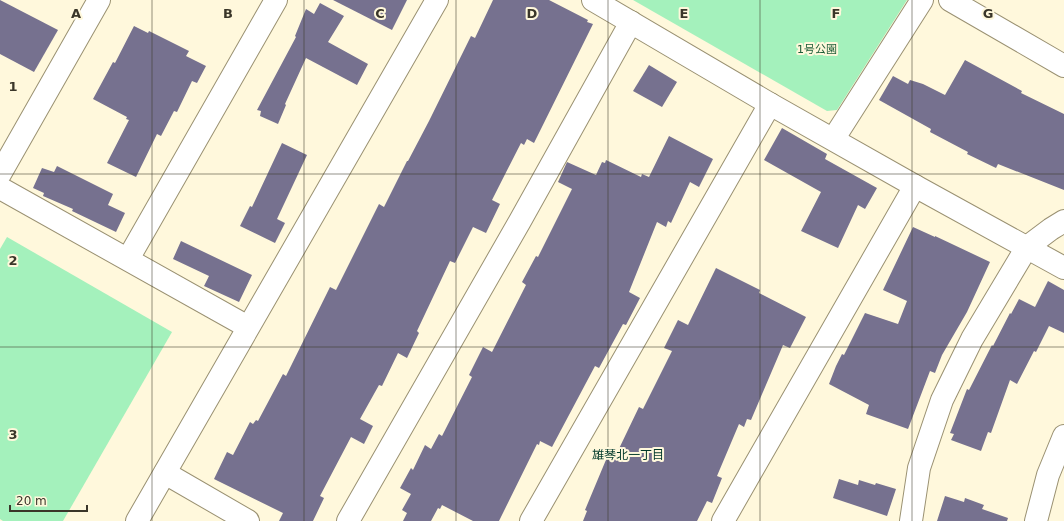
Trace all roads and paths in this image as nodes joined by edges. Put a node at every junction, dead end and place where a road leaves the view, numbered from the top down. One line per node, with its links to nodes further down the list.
1 (99, 0): 11 (street)
2 (276, 0): 16 (street)
3 (437, 0): 18 (street)
4 (593, 0): 7 (street)
5 (922, 0): 10 (street)
6 (950, 0): 8 (street)
7 (631, 22): 9 (street); 23 (street)
8 (1064, 66)
9 (770, 104): 10 (street); 24 (street)
10 (834, 138): 12 (street)
11 (0, 174)
12 (915, 186): 15 (street); 25 (street)
13 (0, 188): 16 (street)
14 (1064, 221): 15 (street)
15 (1028, 247): 17 (street); 26 (street)
16 (128, 259): 18 (street)
17 (1064, 268)
18 (248, 328): 20 (street)
19 (1064, 436): 27 (street)
20 (164, 473): 21 (street); 22 (street)
21 (137, 521)
22 (248, 521)
23 (348, 521)
24 (531, 521)
25 (723, 521)
26 (911, 521)
27 (1036, 521)

